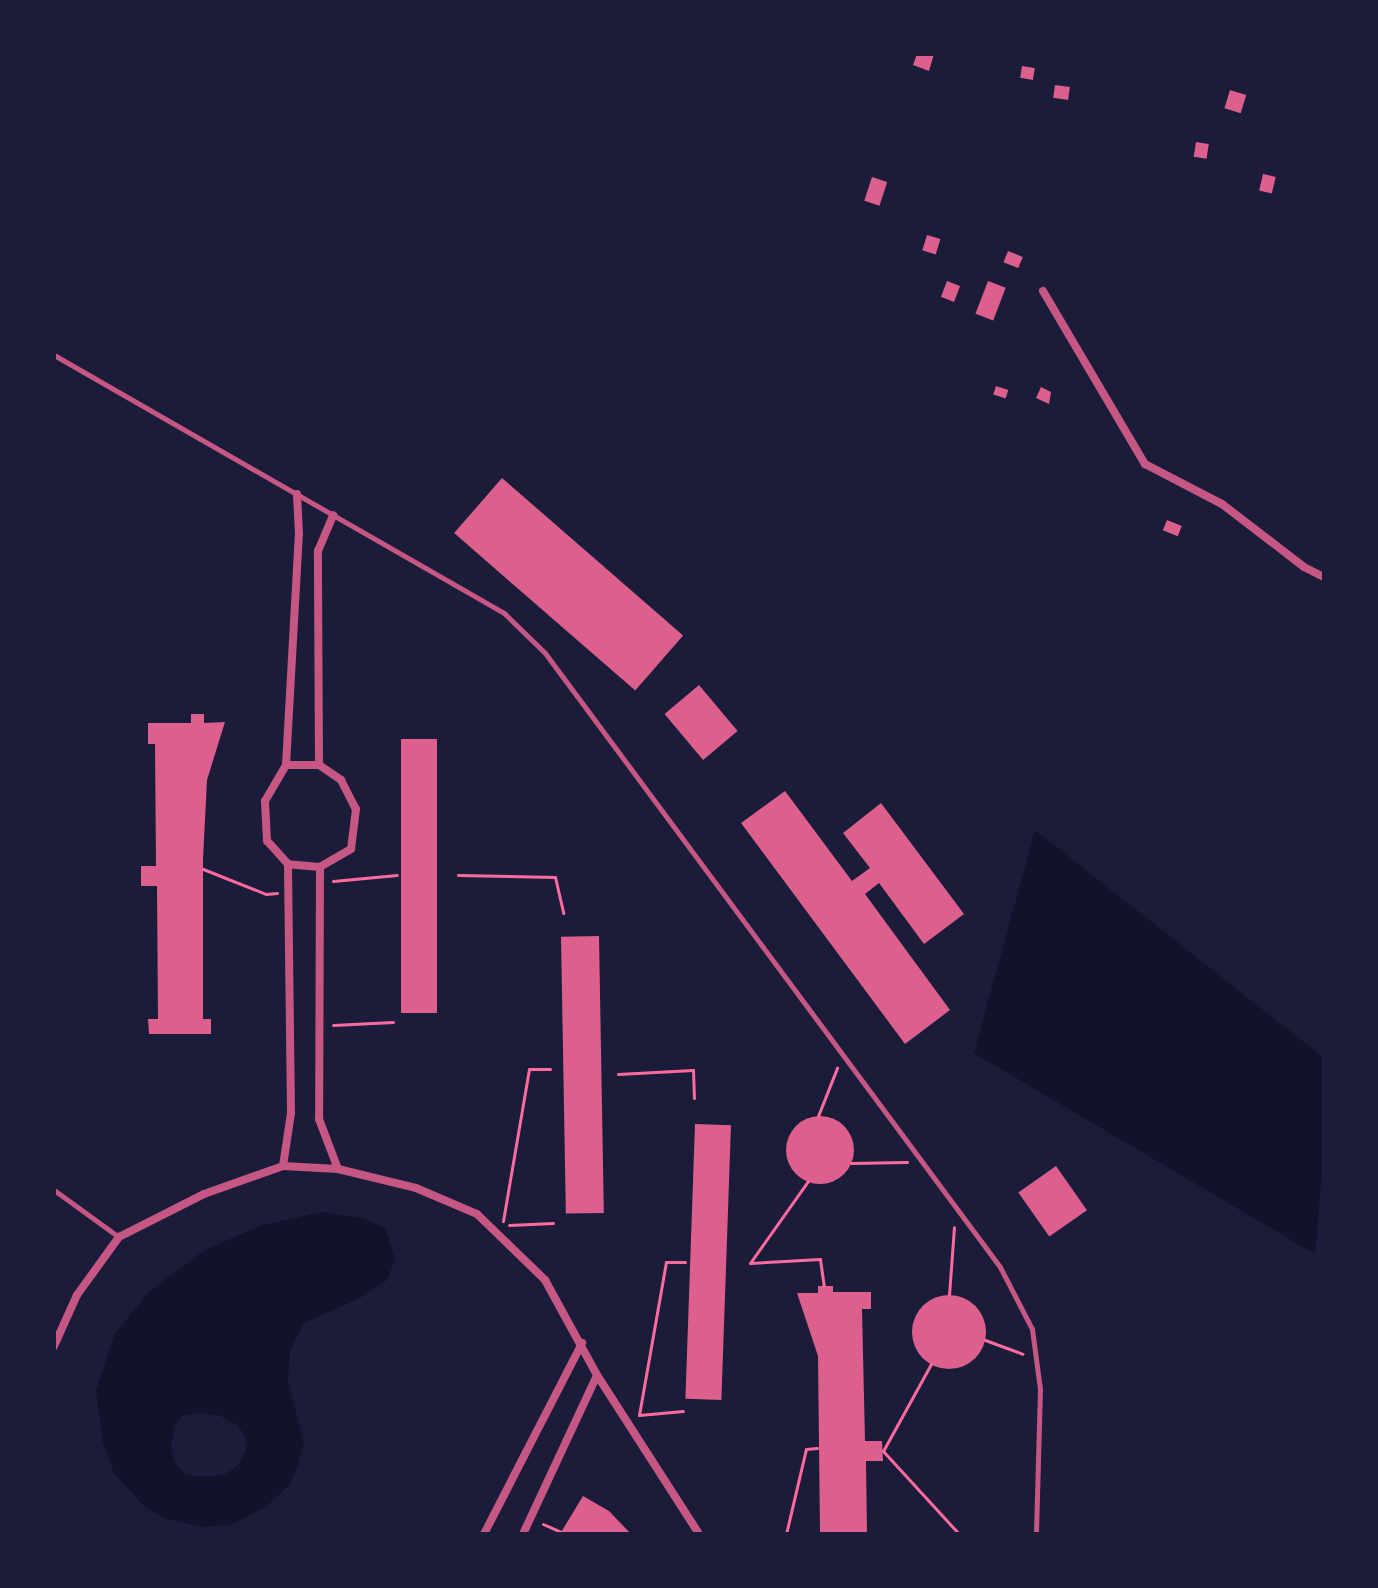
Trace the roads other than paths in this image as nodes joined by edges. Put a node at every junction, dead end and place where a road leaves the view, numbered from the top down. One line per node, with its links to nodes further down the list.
1 (1043, 291): 5 (street)
2 (54, 355): 3 (lane)
3 (297, 494): 4 (lane); 6 (street)
4 (333, 515): 7 (street); 20 (lane)
5 (1324, 577)
6 (286, 765): 7 (street); 8 (street)
7 (319, 765): 9 (street)
8 (288, 864): 9 (street); 10 (street)
9 (320, 867): 11 (street)
10 (283, 1166): 11 (street); 13 (street)
11 (338, 1169): 15 (street)
12 (54, 1190): 13 (lane)
13 (119, 1237): 14 (street)
14 (55, 1343)
15 (582, 1343): 16 (street); 17 (street)
16 (597, 1375): 18 (street); 19 (street)
17 (484, 1534)
18 (523, 1534)
19 (699, 1534)
20 (1036, 1534)

